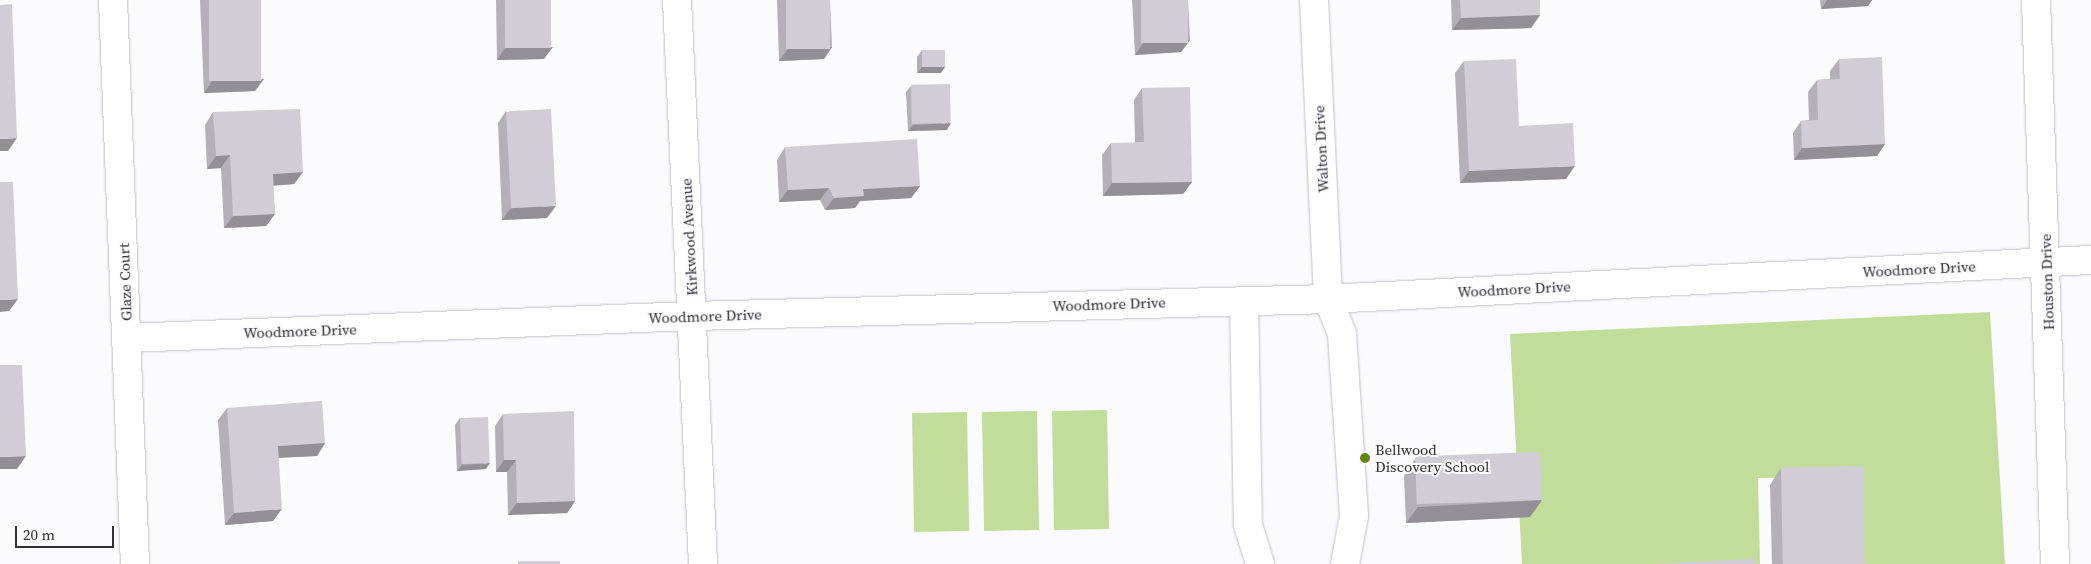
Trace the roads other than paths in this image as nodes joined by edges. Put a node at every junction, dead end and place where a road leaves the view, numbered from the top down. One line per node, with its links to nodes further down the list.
1 (113, 0): 10 (street, Glaze Court)
2 (677, 0): 9 (street, Kirkwood Avenue)
3 (1314, 0): 7 (street, Walton Drive)
4 (2036, 0): 6 (street, Houston Drive)
5 (2091, 260): 6 (street, Woodmore Drive)
6 (2046, 262): 7 (street, Woodmore Drive); 15 (street, Houston Drive)
7 (1328, 299): 8 (street, Woodmore Drive); 14 (street, Walton Drive)
8 (1244, 300): 9 (street, Woodmore Drive); 13 (street)
9 (693, 316): 10 (street, Woodmore Drive); 12 (street, Kirkwood Avenue)
10 (127, 338): 11 (street, Glaze Court)
11 (136, 564)
12 (702, 564)
13 (1260, 564)
14 (1345, 564)
15 (2055, 564)

